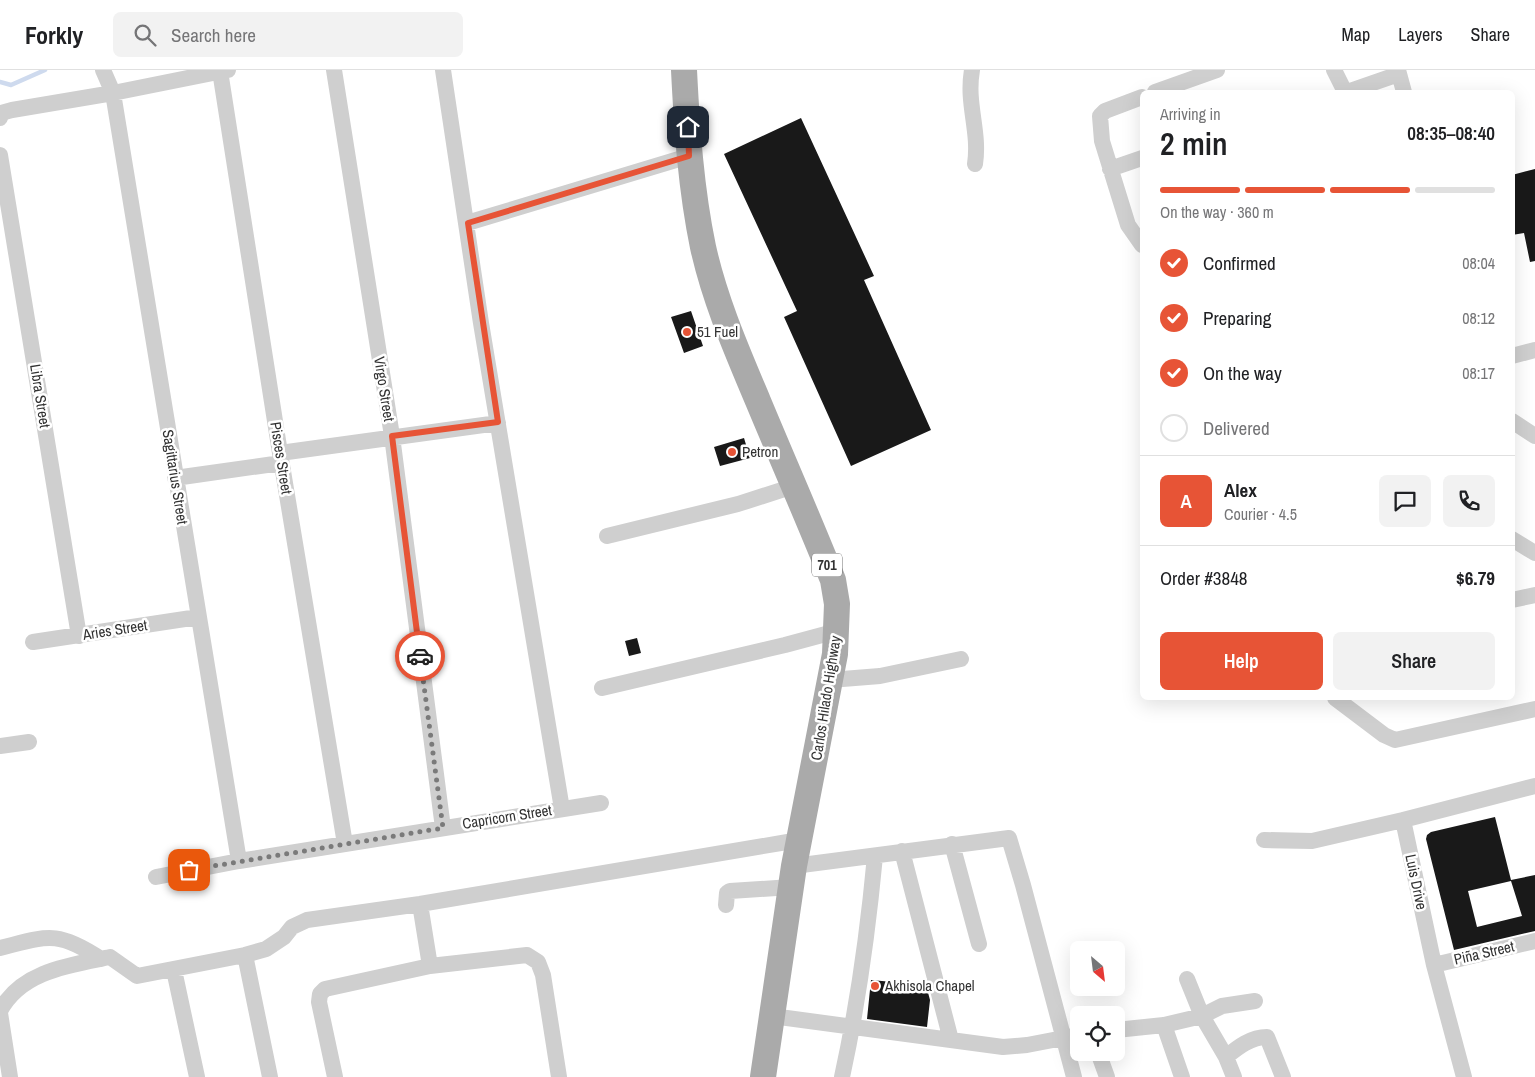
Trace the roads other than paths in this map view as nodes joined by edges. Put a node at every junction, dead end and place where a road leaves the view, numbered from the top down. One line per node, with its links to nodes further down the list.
1 (103, 70): 14 (street, Sagittarius Street)
2 (334, 70): 28 (street, Virgo Street)
3 (442, 70): 22 (street)
4 (684, 70): 18 (main road, Carlos Hilado Highway / 701)
5 (972, 70): 20 (street)
6 (1216, 70): 10 (street)
7 (1334, 70): 11 (street)
8 (224, 71): 14 (street); 30 (street, Pisces Street)
9 (1399, 72): 12 (street); 13 (street)
10 (1161, 90)
11 (1345, 90)
12 (1351, 90)
13 (1404, 90)
14 (113, 93): 16 (street); 31 (street, Sagittarius Street)
15 (1140, 98): 21 (street)
16 (0, 118)
17 (0, 155): 40 (street, Libra Street)
18 (689, 156): 22 (street); 32 (main road, Carlos Hilado Highway / 701)
19 (1140, 159): 21 (street)
20 (974, 164)
21 (1110, 169): 23 (street)
22 (468, 223): 26 (street)
23 (1140, 242)
24 (1535, 350): 25 (street)
25 (1515, 355)
26 (498, 422): 28 (street); 51 (street)
27 (1515, 423): 29 (street)
28 (392, 436): 30 (street); 53 (street, Virgo Street)
29 (1535, 436)
30 (281, 458): 31 (street); 56 (street, Pisces Street)
31 (175, 478): 38 (street, Sagittarius Street)
32 (794, 486): 33 (street); 39 (main road, Carlos Hilado Highway / 701)
33 (606, 536)
34 (1515, 541): 35 (street)
35 (1535, 553)
36 (1535, 595): 37 (street)
37 (1515, 599)
38 (198, 617): 40 (street, Aries Street); 60 (street, Sagittarius Street)
39 (837, 631): 43 (main road, Carlos Hilado Highway / 701); 44 (street)
40 (79, 636): 41 (street, Aries Street)
41 (33, 642)
42 (961, 659): 43 (street)
43 (830, 680): 54 (main road, Carlos Hilado Highway / 701)
44 (602, 688)
45 (1338, 700): 46 (street)
46 (1535, 709)
47 (30, 742): 48 (street)
48 (0, 746)
49 (1535, 786): 52 (street)
50 (601, 803): 51 (street, Capricorn Street)
51 (562, 809): 53 (street, Capricorn Street)
52 (1402, 820): 55 (street); 70 (street, Luis Drive)
53 (443, 828): 56 (street, Capricorn Street)
54 (800, 840): 61 (main road, Carlos Hilado Highway / 701); 63 (street)
55 (1264, 840)
56 (345, 844): 60 (street, Capricorn Street)
57 (952, 844): 58 (street); 66 (street); 81 (street)
58 (902, 851): 59 (street); 83 (street)
59 (875, 856): 61 (street); 79 (street)
60 (239, 861): 62 (street, Capricorn Street)
61 (793, 876): 64 (street); 76 (main road, Carlos Hilado Highway / 701)
62 (156, 877)
63 (420, 904): 68 (street); 71 (street)
64 (726, 905)
65 (1535, 941): 70 (street, Piña Street)
66 (979, 944)
67 (0, 948): 69 (street)
68 (245, 955): 72 (street); 89 (street)
69 (102, 959): 72 (street); 75 (street)
70 (1434, 965): 99 (street, Luis Drive)
71 (430, 966): 90 (street); 91 (street)
72 (174, 970): 88 (street)
73 (1187, 980): 77 (street)
74 (1255, 1001): 77 (street)
75 (0, 1012): 87 (street)
76 (772, 1016): 79 (street); 92 (main road, Carlos Hilado Highway / 701)
77 (1202, 1016): 78 (street); 84 (street)
78 (1164, 1025): 80 (street); 96 (street)
79 (853, 1026): 83 (street); 93 (street)
80 (1125, 1029)
81 (1070, 1030)
82 (1070, 1036): 83 (street)
83 (952, 1040)
84 (1226, 1056): 97 (street); 98 (street)
85 (1073, 1061): 94 (street)
86 (1101, 1061): 95 (street)
87 (10, 1077)
88 (197, 1077)
89 (270, 1077)
90 (335, 1077)
91 (559, 1077)
92 (763, 1077)
93 (842, 1077)
94 (1074, 1077)
95 (1107, 1077)
96 (1182, 1077)
97 (1234, 1077)
98 (1282, 1077)
99 (1464, 1077)

